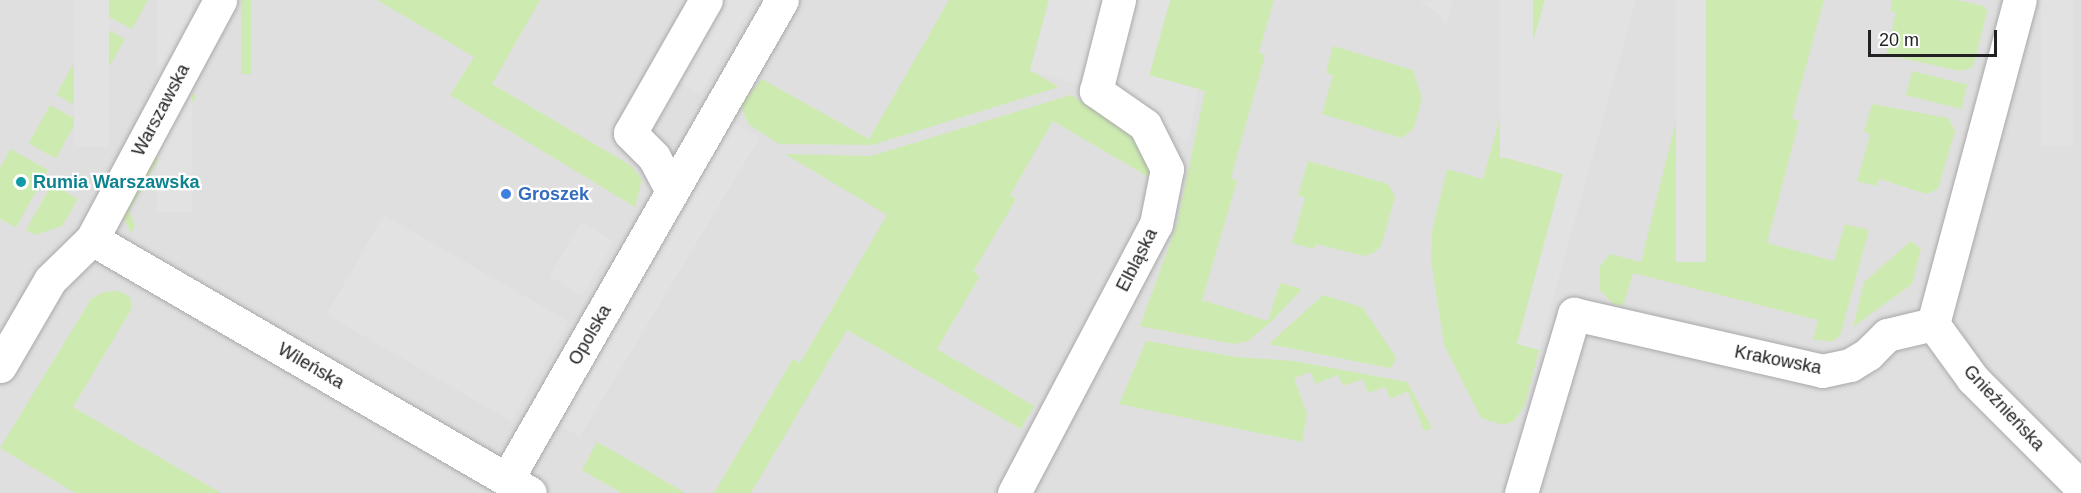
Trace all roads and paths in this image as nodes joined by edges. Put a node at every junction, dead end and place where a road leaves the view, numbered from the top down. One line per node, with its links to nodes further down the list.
1 (220, 0): 7 (street, Warszawska)
2 (706, 0): 6 (street)
3 (782, 0): 6 (street, Opolska)
4 (1119, 0): 12 (street, Elbląska)
5 (2020, 0): 8 (street)
6 (672, 191): 10 (street, Opolska)
7 (92, 239): 9 (street, Warszawska); 10 (street, Wileńska)
8 (1933, 324): 11 (street, Gnieźnieńska); 13 (street, Krakowska)
9 (0, 366)
10 (519, 486)
11 (2081, 487)
12 (1014, 493)
13 (1521, 493)

